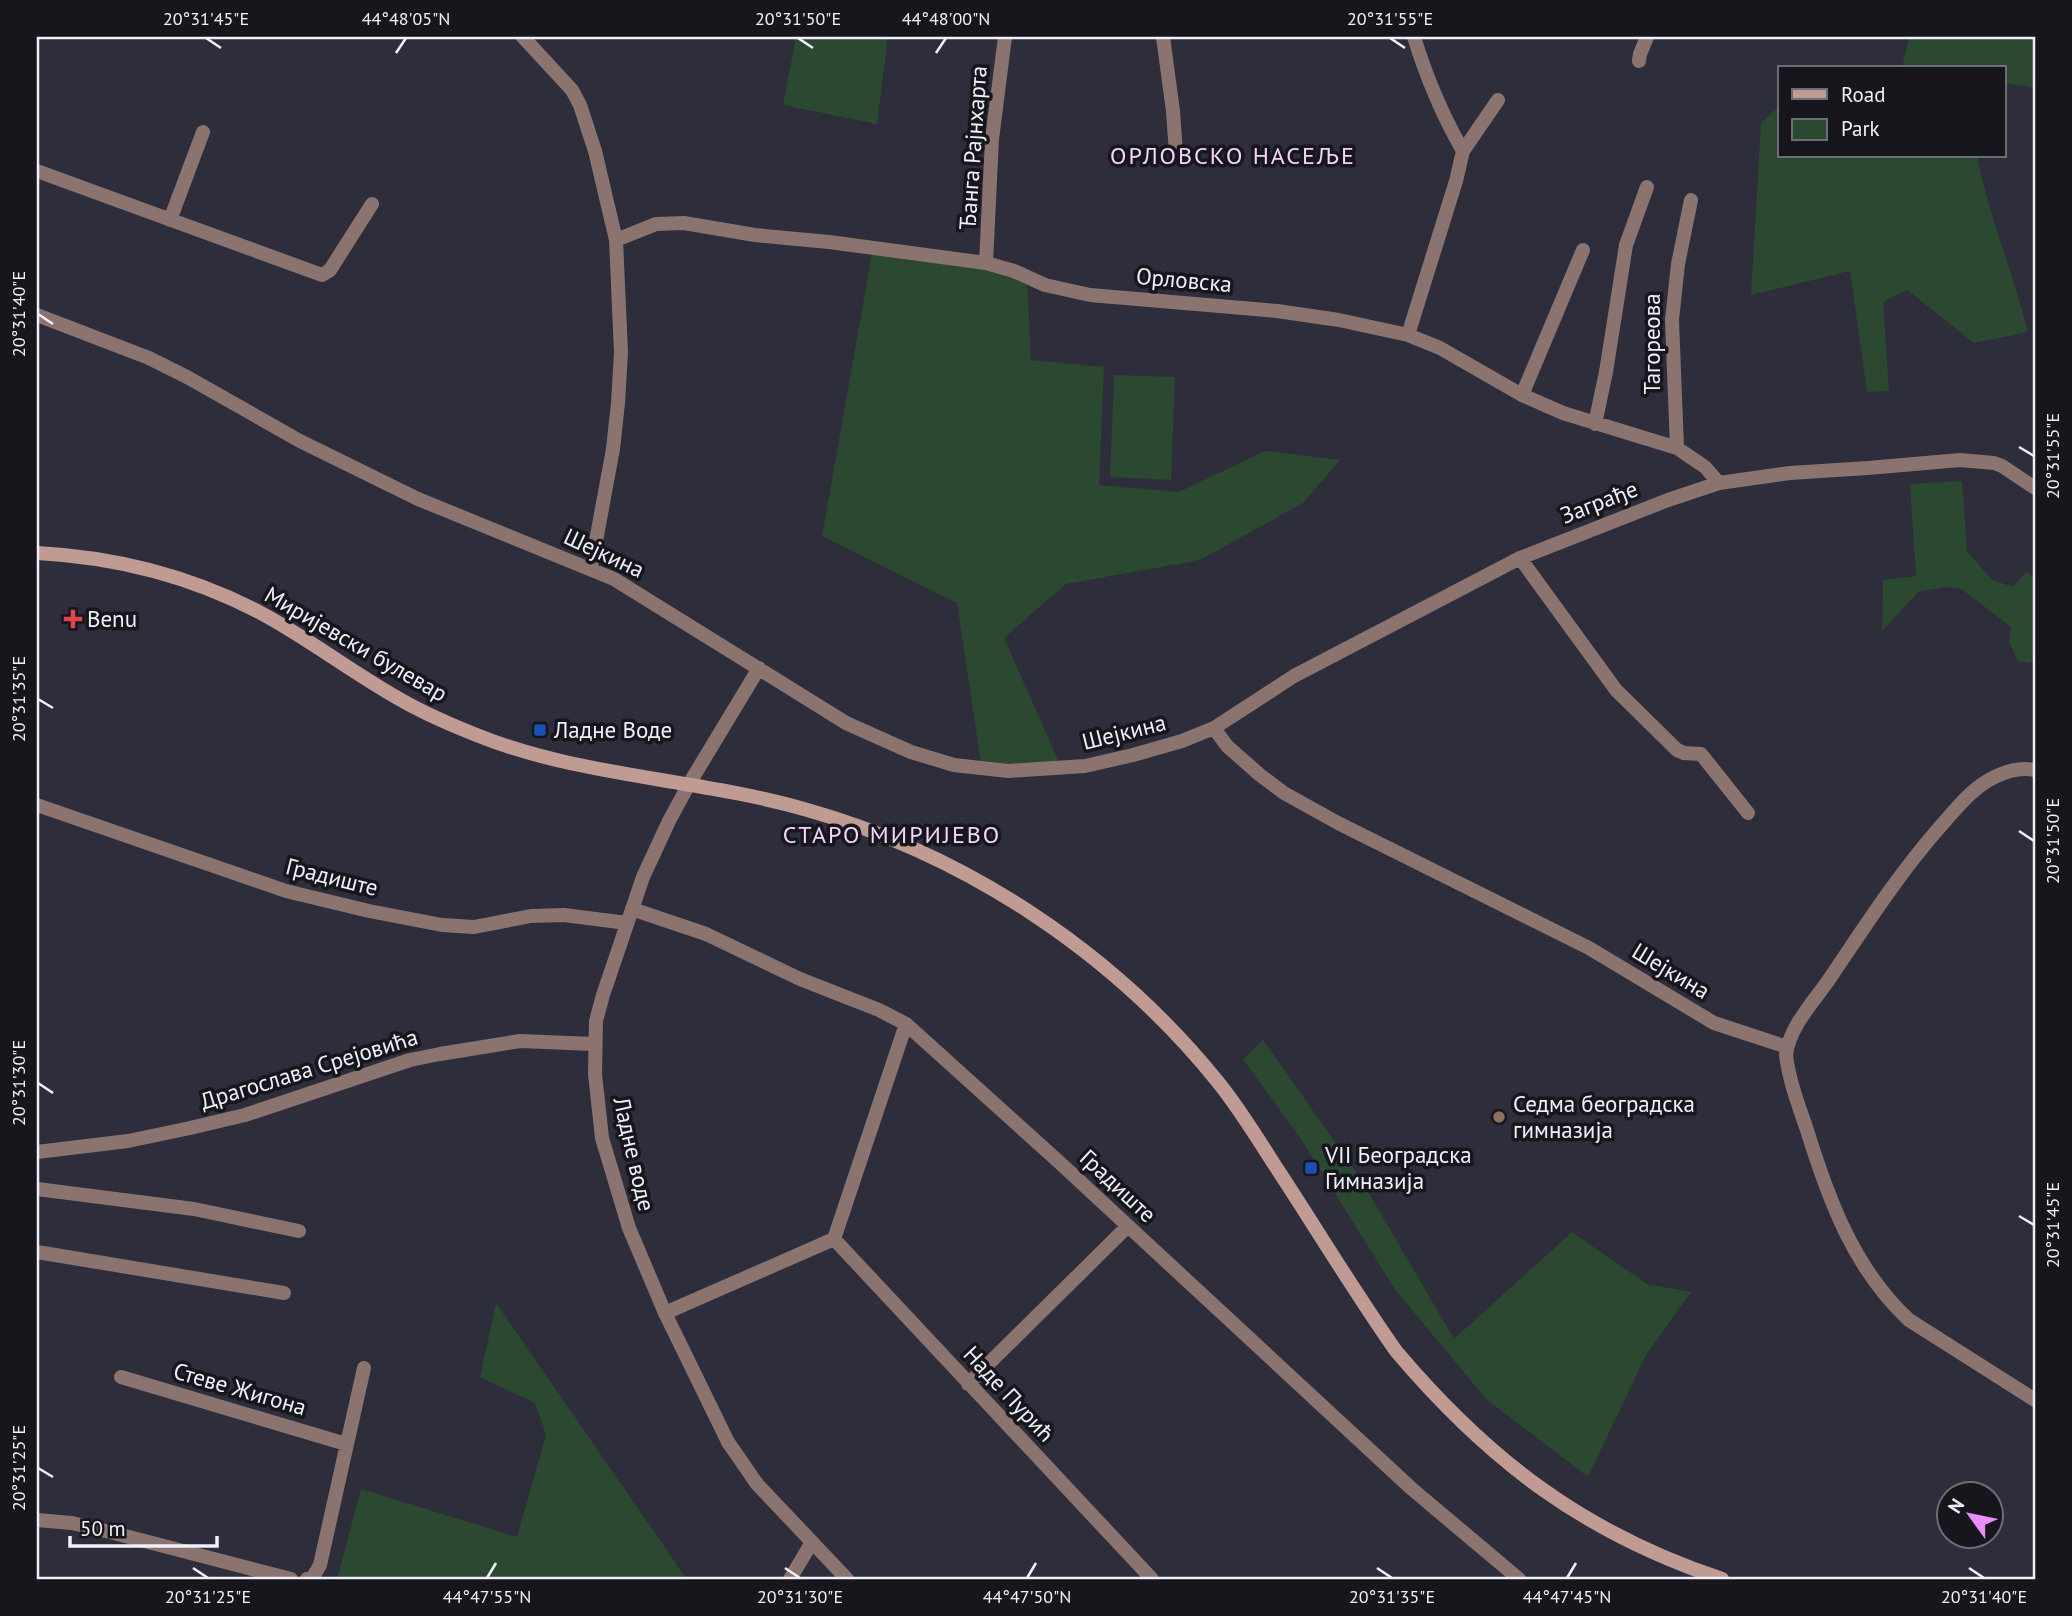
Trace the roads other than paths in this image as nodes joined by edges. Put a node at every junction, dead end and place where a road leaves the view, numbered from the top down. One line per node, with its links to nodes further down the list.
1 (523, 37): 16 (street)
2 (1006, 37): 18 (street, Ђанга Рајнхарта)
3 (1163, 37): 10 (street)
4 (1414, 37): 9 (street)
5 (1647, 37): 6 (street)
6 (1639, 61)
7 (1498, 100): 9 (street)
8 (203, 132): 15 (street)
9 (1462, 151): 20 (street)
10 (1176, 153)
11 (37, 171): 15 (street)
12 (1647, 187): 22 (street)
13 (1691, 200): 23 (street, Тагореова)
14 (372, 204): 15 (street)
15 (170, 220)
16 (617, 240): 18 (street, Орловска); 28 (street)
17 (1583, 250): 21 (street)
18 (986, 263): 20 (street, Орловска)
19 (37, 315): 28 (street, Шејкина)
20 (1408, 335): 21 (street, Орловска)
21 (1522, 395): 22 (street, Орловска)
22 (1595, 424): 23 (street, Орловска)
23 (1677, 448): 24 (street, Орловска)
24 (1719, 483): 25 (street, Заграђе); 27 (street, Заграђе)
25 (2035, 488)
26 (37, 553): 32 (main road, Миријевски булевар)
27 (1520, 558): 30 (street, Заграђе); 34 (street)
28 (591, 568): 29 (street, Шејкина)
29 (759, 668): 30 (street, Шејкина); 32 (street, Ладне воде)
30 (1214, 728): 39 (street, Шејкина)
31 (2035, 770): 39 (street)
32 (689, 785): 35 (street, Ладне воде); 61 (main road, Миријевски булевар)
33 (37, 805): 36 (street, Градиште)
34 (1748, 813)
35 (632, 909): 36 (street, Ладне воде); 37 (street, Градиште)
36 (626, 923): 38 (street, Ладне воде)
37 (906, 1024): 42 (street, Градиште); 44 (street)
38 (594, 1044): 40 (street, Драгослава Срејовића); 47 (street, Ладне воде)
39 (1787, 1047): 51 (street)
40 (37, 1152)
41 (37, 1189): 43 (street)
42 (1128, 1226): 50 (street); 60 (street, Градиште)
43 (299, 1231)
44 (834, 1239): 47 (street); 50 (street, Наде Пурић)
45 (37, 1252): 46 (street)
46 (284, 1293)
47 (665, 1313): 54 (street, Ладне воде)
48 (364, 1368): 52 (street)
49 (121, 1377): 52 (street, Стеве Жигона)
50 (968, 1384): 59 (street, Наде Пурић)
51 (2035, 1398)
52 (346, 1444): 56 (street)
53 (37, 1520): 55 (street)
54 (812, 1542): 57 (street); 58 (street, Ладне воде)
55 (291, 1579)
56 (307, 1579)
57 (790, 1579)
58 (847, 1579)
59 (1152, 1579)
60 (1519, 1579)
61 (1722, 1579)

